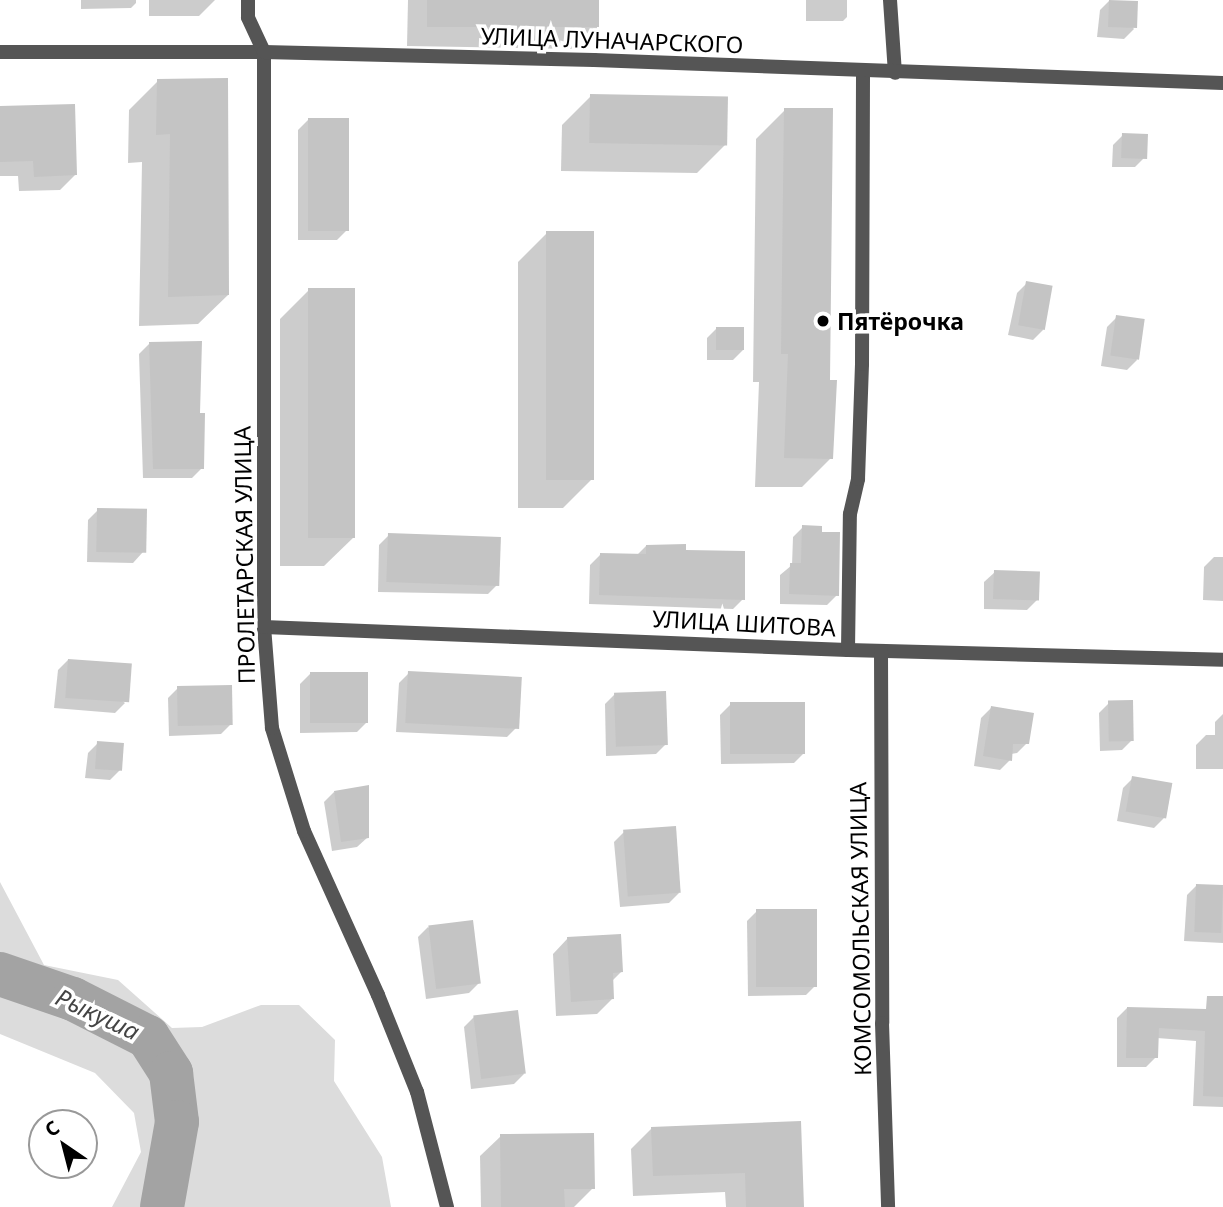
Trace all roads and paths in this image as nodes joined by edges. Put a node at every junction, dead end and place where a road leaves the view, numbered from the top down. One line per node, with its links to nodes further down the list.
1 (248, 0): 4 (street, ПРОЛЕТАРСКАЯ УЛИЦА)
2 (891, 0): 6 (street)
3 (0, 51): 4 (street, УЛИЦА ЛУНАЧАРСКОГО)
4 (264, 52): 5 (street, УЛИЦА ЛУНАЧАРСКОГО); 8 (street, ПРОЛЕТАРСКАЯ УЛИЦА)
5 (863, 72): 6 (street, УЛИЦА ЛУНАЧАРСКОГО); 9 (street)
6 (895, 73): 7 (street, УЛИЦА ЛУНАЧАРСКОГО)
7 (1223, 83)
8 (264, 628): 9 (street, УЛИЦА ШИТОВА); 12 (street, ПРОЛЕТАРСКАЯ УЛИЦА)
9 (848, 650): 10 (street, УЛИЦА ШИТОВА)
10 (881, 651): 11 (street, УЛИЦА ШИТОВА); 13 (street, КОМСОМОЛЬСКАЯ УЛИЦА)
11 (1223, 660)
12 (447, 1207)
13 (888, 1207)

